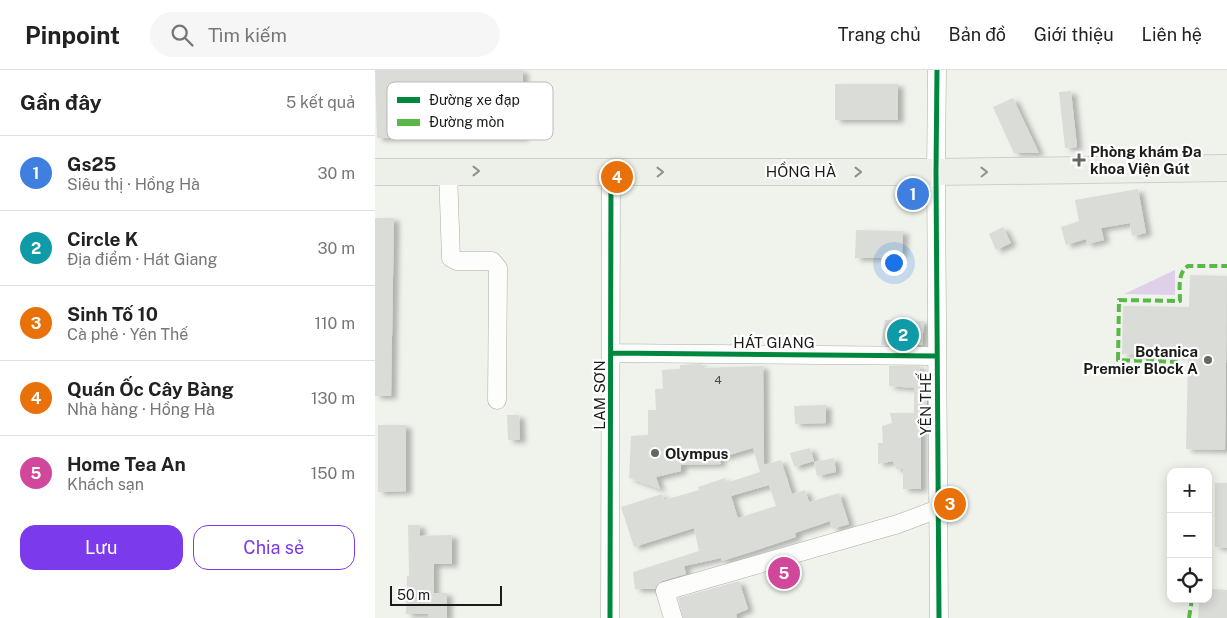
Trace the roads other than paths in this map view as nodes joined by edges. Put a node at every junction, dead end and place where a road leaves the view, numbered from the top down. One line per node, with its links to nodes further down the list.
1 (937, 70): 6 (street, YÊN THẾ)
2 (1227, 168): 6 (main road, HỒNG HÀ, one-way to 2)
3 (448, 171): 4 (main road, HỒNG HÀ); 5 (main road, HỒNG HÀ, one-way to 5); 9 (street)
4 (375, 172)
5 (611, 172): 6 (main road, HỒNG HÀ, one-way to 6); 7 (street, LAM SƠN)
6 (936, 172): 8 (street, YÊN THẾ)
7 (611, 353): 8 (street, HÁT GIANG); 11 (street, LAM SƠN)
8 (937, 356): 10 (street, YÊN THẾ)
9 (497, 400)
10 (938, 509): 12 (street); 13 (street, YÊN THẾ)
11 (611, 618)
12 (673, 618)
13 (939, 618)

